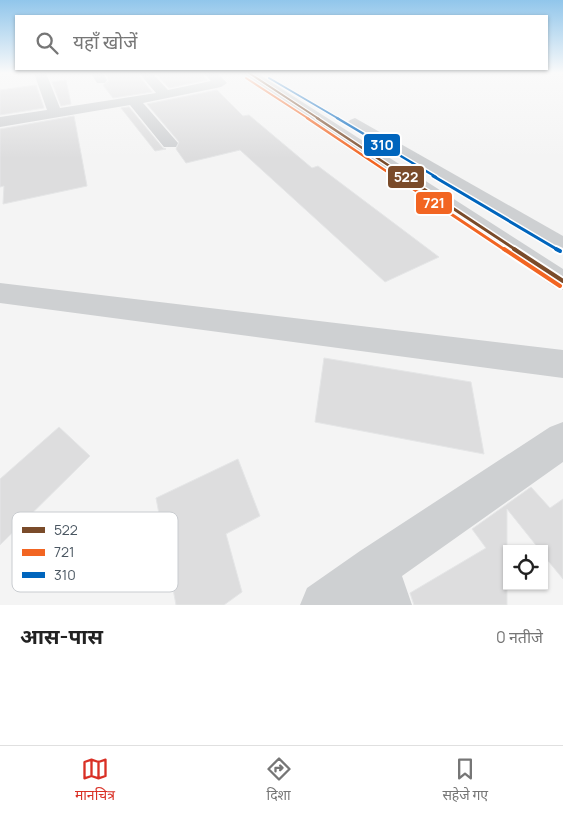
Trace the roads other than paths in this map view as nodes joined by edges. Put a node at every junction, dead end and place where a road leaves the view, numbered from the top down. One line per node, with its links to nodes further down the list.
1 (51, 101): 6 (street)
2 (125, 101): 6 (street)
3 (134, 101): 8 (street)
4 (292, 101): 10 (street)
5 (319, 101): 9 (street)
6 (55, 112): 7 (street)
7 (0, 122)
8 (170, 143)
9 (563, 246)
10 (563, 281)
11 (0, 293): 12 (street)
12 (563, 364)
13 (563, 440): 14 (street)
14 (382, 586): 15 (street)
15 (324, 605)

